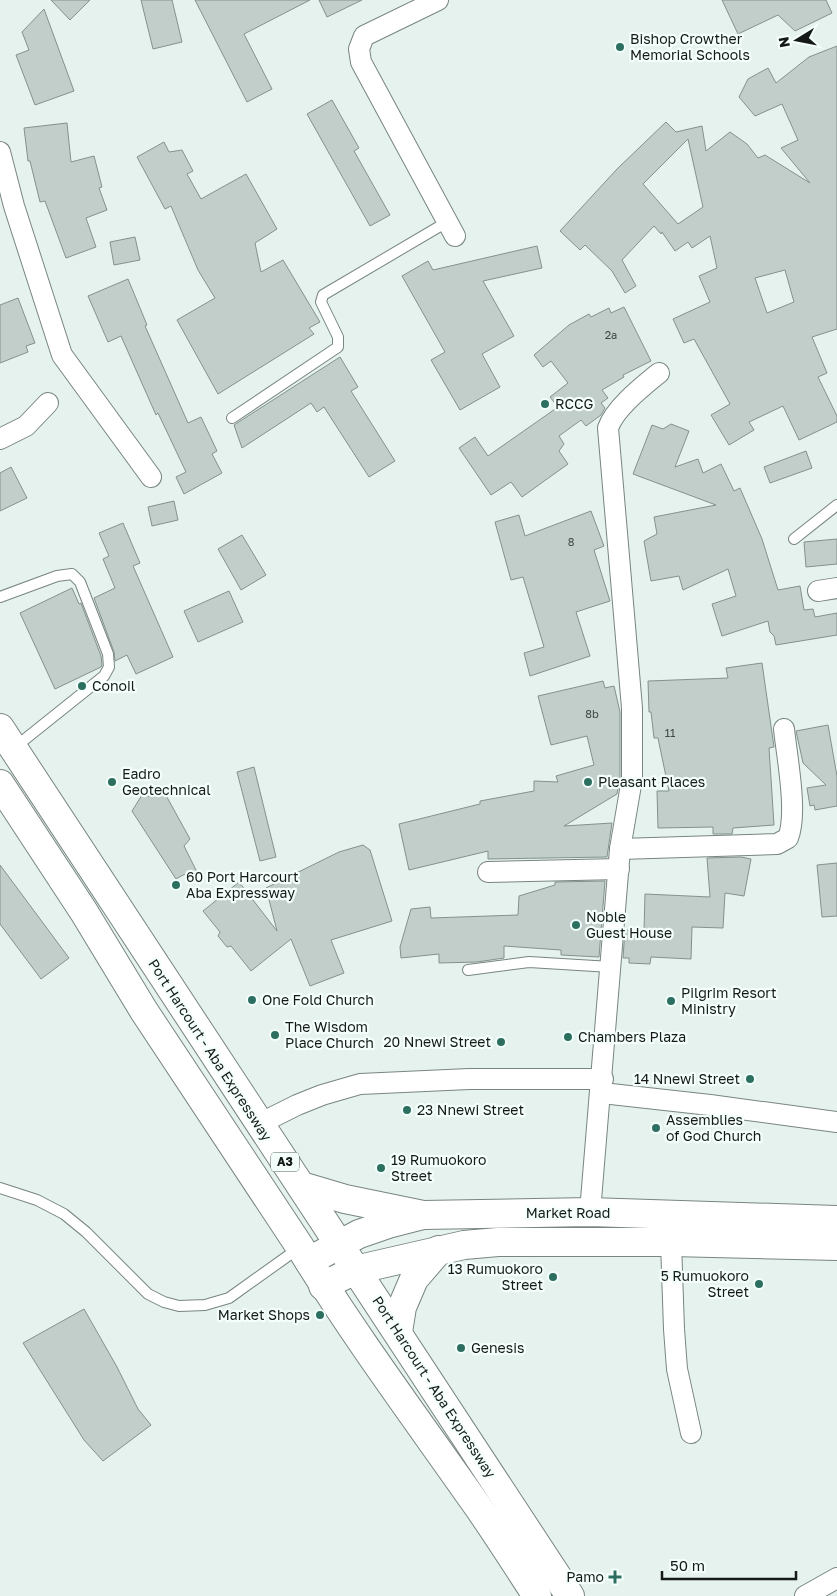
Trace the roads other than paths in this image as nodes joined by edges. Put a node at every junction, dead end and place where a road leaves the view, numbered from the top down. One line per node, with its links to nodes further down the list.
1 (438, 0): 3 (street)
2 (0, 152): 8 (street)
3 (451, 229): 6 (lane)
4 (659, 373): 15 (street)
5 (48, 403): 7 (street)
6 (232, 418)
7 (0, 439)
8 (151, 477)
9 (837, 505): 10 (lane)
10 (794, 539)
11 (0, 597): 13 (lane)
12 (784, 729): 15 (street)
13 (7, 738): 21 (main road, Port Harcourt - Aba Expressway / A3)
14 (0, 784): 31 (main road, Port Harcourt - Aba Expressway / A3)
15 (620, 859): 16 (street); 17 (street)
16 (488, 872)
17 (612, 967): 18 (lane); 19 (street)
18 (468, 970)
19 (602, 1086): 20 (street); 21 (street); 24 (street)
20 (837, 1122)
21 (259, 1124): 22 (main road, Port Harcourt - Aba Expressway / A3)
22 (301, 1186): 25 (main road); 28 (main road, Port Harcourt - Aba Expressway / A3)
23 (0, 1188): 31 (lane)
24 (590, 1212): 25 (main road, Market Road); 26 (main road, Market Road)
25 (423, 1215): 28 (main road, Market Road)
26 (837, 1220)
27 (672, 1242): 29 (main road, Market Road); 30 (main road, Market Road); 35 (street)
28 (340, 1244): 31 (main road, Market Road); 32 (main road, Port Harcourt - Aba Expressway / A3)
29 (837, 1246)
30 (439, 1250): 32 (main road, Market Road); 34 (main road)
31 (304, 1254): 33 (main road, Port Harcourt - Aba Expressway / A3)
32 (356, 1270): 33 (main road, Market Road); 34 (main road, Port Harcourt - Aba Expressway / A3)
33 (323, 1286): 37 (main road, Port Harcourt - Aba Expressway / A3)
34 (398, 1332): 38 (main road, Port Harcourt - Aba Expressway / A3)
35 (691, 1433)
36 (837, 1578): 39 (street)
37 (537, 1596)
38 (570, 1596)
39 (806, 1596)

